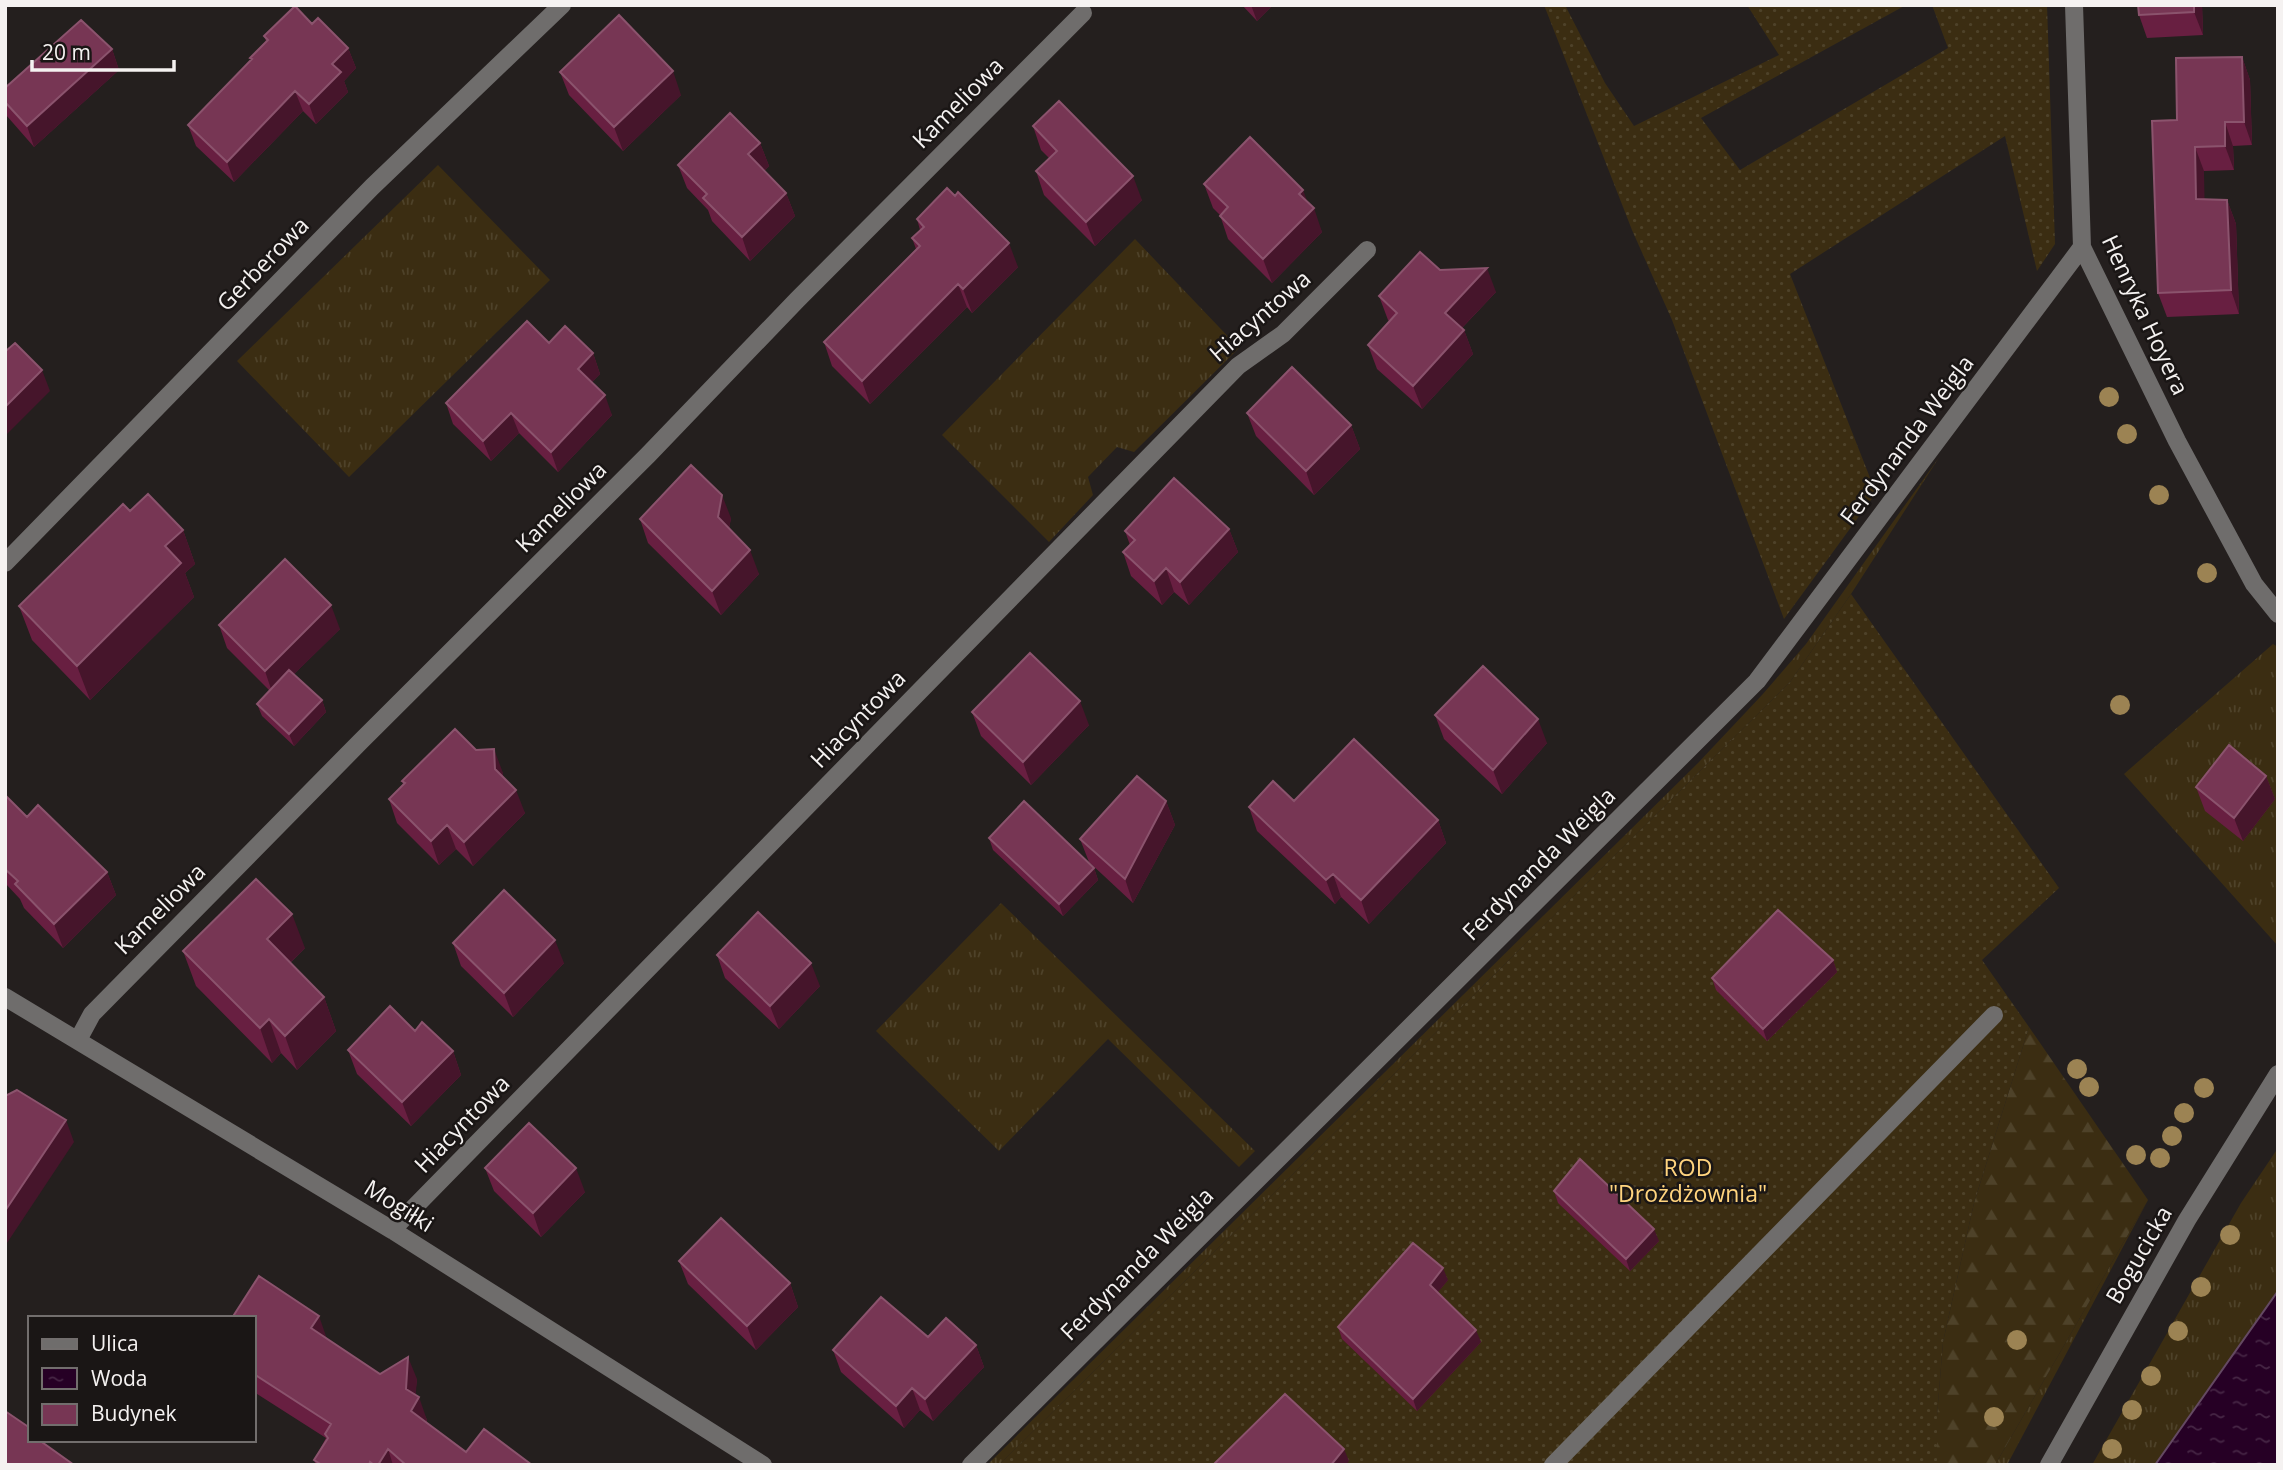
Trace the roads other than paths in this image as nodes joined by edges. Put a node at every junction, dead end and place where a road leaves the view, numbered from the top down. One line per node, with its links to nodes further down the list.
1 (562, 5): 6 (street, Gerberowa)
2 (2074, 5): 4 (street, Henryka Hoyera)
3 (1083, 13): 10 (street, Kameliowa)
4 (2082, 247): 7 (street, Henryka Hoyera); 14 (street, Ferdynanda Weigla)
5 (1367, 250): 12 (street, Hiacyntowa)
6 (5, 563)
7 (2278, 614)
8 (5, 997): 10 (street, Mogiłki)
9 (1994, 1015): 15 (street)
10 (78, 1040): 12 (street, Mogiłki)
11 (2278, 1074): 16 (street, Bogucicka)
12 (393, 1230): 13 (street, Mogiłki)
13 (763, 1465)
14 (971, 1465)
15 (1553, 1465)
16 (2049, 1465)

